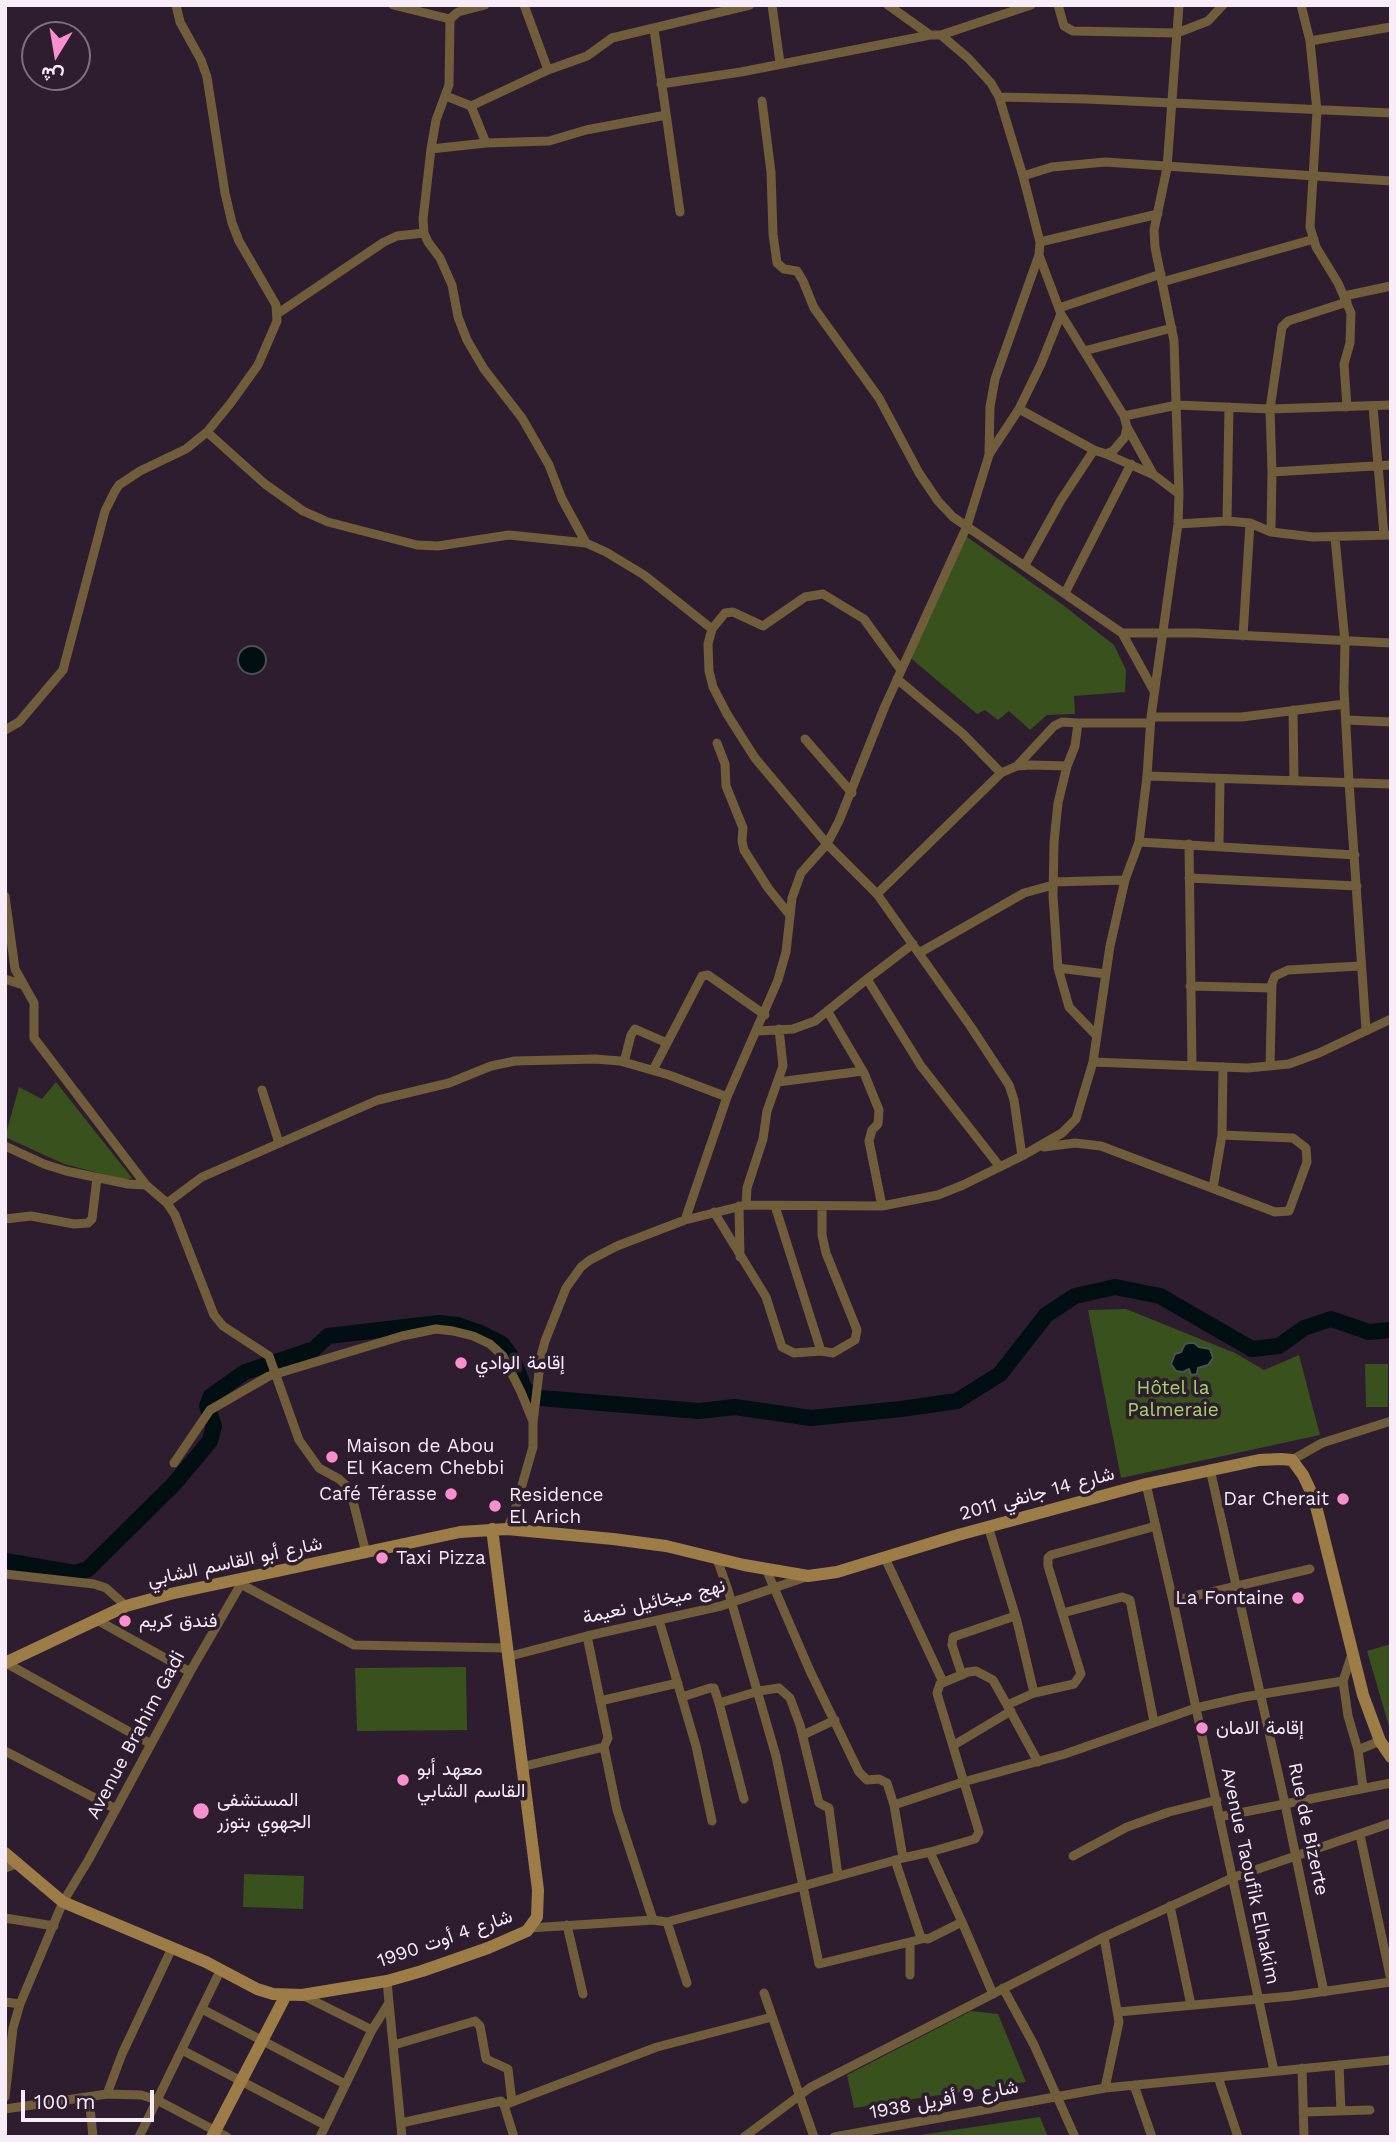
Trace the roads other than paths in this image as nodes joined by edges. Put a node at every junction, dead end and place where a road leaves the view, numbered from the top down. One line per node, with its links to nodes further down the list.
1 (176, 5): 47 (street)
2 (393, 5): 13 (street)
3 (485, 5): 13 (street)
4 (524, 5): 21 (street)
5 (750, 5): 15 (street)
6 (772, 5): 20 (street)
7 (888, 5): 17 (street)
8 (1031, 5): 18 (street)
9 (1058, 5): 16 (street)
10 (1179, 5): 16 (street)
11 (1223, 5): 16 (street)
12 (1301, 5): 19 (street)
13 (450, 19): 23 (street)
14 (1391, 27): 19 (street)
15 (653, 29): 21 (street); 22 (street)
16 (1177, 33): 26 (street)
17 (930, 35): 18 (street); 20 (street)
18 (941, 35): 24 (street)
19 (1310, 41): 28 (street)
20 (780, 63): 22 (street)
21 (548, 70): 27 (street)
22 (661, 84): 30 (street)
23 (446, 96): 27 (street); 32 (street)
24 (999, 97): 26 (street); 34 (street)
25 (762, 101): 72 (street)
26 (1172, 103): 28 (street); 33 (street)
27 (471, 106): 31 (street)
28 (1317, 111): 29 (street); 35 (street)
29 (1391, 113)
30 (666, 115): 31 (street); 37 (street)
31 (486, 143): 32 (street)
32 (431, 149): 39 (street)
33 (1167, 168): 34 (street); 35 (street); 38 (street)
34 (1023, 176): 41 (street)
35 (1313, 177): 36 (street); 40 (street)
36 (1391, 181)
37 (680, 212)
38 (1158, 214): 41 (street); 43 (street)
39 (424, 233): 47 (street); 76 (street)
40 (1314, 239): 43 (street); 45 (street)
41 (1040, 242): 42 (street)
42 (1039, 255): 46 (street); 61 (street)
43 (1162, 278): 46 (street); 48 (street)
44 (1391, 286): 45 (street)
45 (1346, 299): 53 (street); 56 (street)
46 (1060, 311): 49 (street); 55 (street)
47 (277, 314): 59 (street)
48 (1172, 328): 49 (street); 50 (street)
49 (1084, 351): 57 (street)
50 (1177, 405): 52 (street); 57 (street); 68 (street)
51 (1391, 405): 54 (street)
52 (1229, 407): 56 (street); 69 (street)
53 (1347, 407): 54 (street); 56 (street)
54 (1373, 407): 65 (street)
55 (1019, 409): 60 (street); 61 (street)
56 (1270, 409): 66 (street)
57 (1124, 416): 58 (street)
58 (1127, 427): 62 (street); 67 (street)
59 (207, 432): 76 (street); 93 (street)
60 (1094, 450): 62 (street); 77 (street)
61 (989, 454): 72 (street)
62 (1106, 454): 63 (street)
63 (1131, 464): 67 (street); 78 (street)
64 (1391, 465): 65 (street)
65 (1377, 466): 66 (street); 74 (street)
66 (1272, 472): 73 (street)
67 (1154, 475): 68 (street)
68 (1179, 494): 71 (street)
69 (1227, 521): 70 (street); 71 (street)
70 (1250, 523): 73 (street); 82 (street)
71 (1178, 524): 81 (street)
72 (967, 526): 77 (street); 85 (street)
73 (1271, 532): 75 (street)
74 (1387, 535): 75 (street)
75 (1335, 538): 83 (street)
76 (586, 543): 79 (street)
77 (1025, 565): 78 (street)
78 (1065, 593): 80 (street)
79 (712, 629): 85 (street); 106 (street)
80 (1122, 633): 81 (street); 86 (street)
81 (1162, 633): 82 (street); 86 (street)
82 (1243, 636): 83 (street)
83 (1345, 642): 84 (street); 87 (street)
84 (1391, 643)
85 (899, 675): 98 (street); 104 (street)
86 (1154, 692): 89 (street)
87 (1345, 704): 88 (street); 90 (street)
88 (1293, 710): 89 (street); 101 (street)
89 (1150, 720): 92 (street); 99 (street)
90 (1346, 720): 91 (street); 102 (street)
91 (1391, 722)
92 (1078, 723): 96 (street); 97 (street)
93 (5, 730)
94 (805, 739): 104 (street)
95 (718, 743): 116 (street)
96 (1017, 766): 97 (street); 98 (street)
97 (1067, 766): 112 (street)
98 (1001, 772): 114 (street)
99 (1147, 776): 100 (street); 105 (street)
100 (1220, 779): 101 (street); 108 (street)
101 (1294, 781): 102 (street)
102 (1349, 782): 103 (street); 109 (street)
103 (1391, 784)
104 (852, 793): 106 (street)
105 (1139, 842): 107 (street); 111 (street)
106 (827, 844): 114 (street); 116 (street)
107 (1189, 844): 108 (street); 110 (street)
108 (1219, 846): 109 (street)
109 (1355, 855): 113 (street)
110 (1189, 878): 113 (street); 124 (street)
111 (1125, 880): 112 (street); 120 (street)
112 (1053, 884): 117 (street); 119 (street)
113 (1357, 886): 118 (street)
114 (877, 894): 117 (street)
115 (5, 896): 123 (street)
116 (789, 914): 127 (street)
117 (916, 949): 122 (street); 148 (street)
118 (1360, 966): 125 (street); 130 (street)
119 (1058, 968): 120 (street); 132 (street)
120 (1106, 974): 132 (street)
121 (5, 979): 123 (street)
122 (866, 979): 126 (street); 149 (street)
123 (23, 985): 151 (street)
124 (1190, 986): 125 (street); 136 (street)
125 (1272, 988): 137 (street)
126 (828, 1012): 129 (street); 140 (street)
127 (765, 1015): 131 (street); 133 (street)
128 (1391, 1018): 130 (street)
129 (779, 1029): 131 (street); 141 (street)
130 (1366, 1030): 137 (street)
131 (758, 1031): 143 (street)
132 (1097, 1036): 135 (street)
133 (667, 1043): 134 (street); 139 (street)
134 (624, 1062): 139 (street); 145 (street)
135 (1093, 1062): 136 (street); 147 (street)
136 (1192, 1065): 138 (street)
137 (1270, 1066): 138 (street)
138 (1223, 1067): 144 (street)
139 (653, 1070): 143 (street)
140 (863, 1071): 141 (street); 156 (street)
141 (778, 1082): 154 (street)
142 (262, 1090): 145 (street)
143 (727, 1097): 160 (street)
144 (1222, 1135): 152 (street); 152 (street)
145 (279, 1143): 153 (street)
146 (5, 1146): 150 (street)
147 (1035, 1148): 148 (street); 152 (street)
148 (1022, 1156): 149 (street)
149 (1000, 1167): 156 (street)
150 (97, 1178): 151 (street); 159 (street)
151 (146, 1185): 153 (street)
152 (1213, 1188)
153 (167, 1203): 163 (street)
154 (742, 1206): 155 (street); 158 (street); 161 (street)
155 (775, 1206): 157 (street); 162 (street)
156 (882, 1206): 157 (street)
157 (822, 1207): 162 (street)
158 (714, 1212): 160 (street); 161 (street)
159 (5, 1219)
160 (685, 1220): 165 (street)
161 (740, 1257): 162 (street)
162 (821, 1351)
163 (275, 1370): 165 (street); 167 (street); 174 (street)
164 (1391, 1421): 166 (street)
165 (533, 1423): 173 (street)
166 (1292, 1460): 168 (main road, شارع 14 جانفي 2011); 193 (main road)
167 (174, 1463)
168 (1210, 1469): 169 (main road, شارع 14 جانفي 2011); 182 (street, Rue de Bizerte)
169 (1146, 1484): 170 (main road, شارع 14 جانفي 2011); 171 (street, Avenue Taoufik Elhakim)
170 (988, 1526): 175 (main road, شارع 14 جانفي 2011); 188 (street)
171 (1156, 1526): 184 (street, Avenue Taoufik Elhakim); 187 (street)
172 (487, 1529): 173 (main road, شارع 14 جانفي 2011); 174 (main road, شارع أبو القاسم الشابي); 192 (main road, شارع 4 أوت 1990)
173 (507, 1529): 176 (main road, شارع 14 جانفي 2011)
174 (366, 1553): 181 (main road, شارع أبو القاسم الشابي)
175 (885, 1558): 180 (main road, شارع 14 جانفي 2011); 198 (street)
176 (717, 1559): 177 (main road, شارع 14 جانفي 2011); 185 (street)
177 (766, 1569): 180 (main road, شارع 14 جانفي 2011); 183 (street)
178 (1310, 1569): 182 (street)
179 (5, 1574): 186 (street)
180 (808, 1576): 183 (street, نهج ميخائيل نعيمة)
181 (238, 1582): 186 (main road, شارع أبو القاسم الشابي); 192 (street, نهج ميخائيل نعيمة); 195 (street, Avenue Brahim Gadi)
182 (1235, 1586): 184 (street); 202 (street, Rue de Bizerte)
183 (774, 1588): 185 (street, نهج ميخائيل نعيمة); 208 (street)
184 (1173, 1601): 207 (street, Avenue Taoufik Elhakim)
185 (732, 1602): 190 (street, نهج ميخائيل نعيمة); 200 (street)
186 (126, 1606): 189 (main road, شارع أبو القاسم الشابي)
187 (1063, 1613): 201 (street); 209 (street)
188 (1015, 1616): 196 (street); 201 (street)
189 (97, 1620): 194 (main road, شارع أبو القاسم الشابي); 195 (street)
190 (659, 1620): 191 (street, نهج ميخائيل نعيمة); 199 (street)
191 (587, 1636): 192 (street, نهج ميخائيل نعيمة); 204 (street)
192 (506, 1653): 219 (main road, شارع 4 أوت 1990)
193 (1353, 1653): 197 (street); 211 (main road)
194 (6, 1663): 212 (street)
195 (190, 1672): 212 (street, Avenue Brahim Gadi)
196 (962, 1675): 198 (street); 206 (street)
197 (1343, 1681): 202 (street); 215 (street)
198 (943, 1682): 213 (street)
199 (678, 1683): 203 (street); 204 (street)
200 (759, 1691): 205 (street); 210 (street); 240 (street)
201 (1034, 1693): 206 (street)
202 (1260, 1694): 207 (street); 225 (street, Rue de Bizerte)
203 (682, 1697): 205 (street); 229 (street)
204 (600, 1701): 214 (street)
205 (719, 1703): 223 (street)
206 (1009, 1708): 213 (street); 218 (street)
207 (1196, 1708): 209 (street); 224 (street, Avenue Taoufik Elhakim)
208 (835, 1720): 210 (street); 226 (street)
209 (1154, 1721): 218 (street)
210 (803, 1735): 238 (street)
211 (1380, 1741): 215 (street); 217 (main road)
212 (151, 1744): 227 (street, Avenue Brahim Gadi)
213 (954, 1745): 220 (street)
214 (604, 1747): 219 (street); 244 (street)
215 (1358, 1750): 222 (street)
216 (5, 1751): 227 (street)
217 (1391, 1757)
218 (1038, 1762): 220 (street)
219 (522, 1767): 249 (main road, شارع 4 أوت 1990)
220 (963, 1782): 226 (street); 232 (street)
221 (1391, 1783): 222 (street)
222 (1363, 1788): 225 (street)
223 (744, 1798)
224 (1217, 1800): 228 (street, Avenue Taoufik Elhakim); 234 (street)
225 (1285, 1804): 228 (street); 235 (street, Rue de Bizerte)
226 (894, 1805): 236 (street)
227 (116, 1809): 241 (street, Avenue Brahim Gadi)
228 (1219, 1818): 239 (street, Avenue Taoufik Elhakim)
229 (712, 1821)
230 (1391, 1823): 231 (street)
231 (1360, 1835): 235 (street); 257 (street)
232 (930, 1852): 236 (street); 246 (street)
233 (5, 1853): 237 (main road, شارع 4 أوت 1990)
234 (1073, 1856)
235 (1295, 1856): 239 (street); 260 (street, Rue de Bizerte)
236 (899, 1859): 238 (street); 251 (street)
237 (11, 1866): 241 (main road, شارع 4 أوت 1990)
238 (838, 1876): 240 (street)
239 (1232, 1878): 242 (street); 266 (street, Avenue Taoufik Elhakim)
240 (803, 1886): 245 (street); 252 (street)
241 (63, 1902): 248 (street, Avenue Brahim Gadi); 253 (main road, شارع 4 أوت 1990)
242 (1170, 1906): 250 (street); 270 (street)
243 (5, 1918): 248 (street)
244 (653, 1920): 245 (street); 247 (street)
245 (667, 1922): 258 (street)
246 (962, 1923): 251 (street); 263 (street)
247 (567, 1925): 249 (street); 262 (street)
248 (54, 1926): 269 (street, Avenue Brahim Gadi)
249 (530, 1928): 256 (main road, شارع 4 أوت 1990)
250 (1104, 1937): 259 (street); 272 (street)
251 (922, 1939): 252 (street)
252 (910, 1942): 255 (street)
253 (172, 1948): 254 (main road, شارع 4 أوت 1990); 287 (street)
254 (221, 1969): 264 (main road, شارع 4 أوت 1990); 271 (street)
255 (910, 1975)
256 (387, 1980): 265 (main road, شارع 4 أوت 1990); 268 (street)
257 (1391, 1981): 260 (street)
258 (687, 1983)
259 (1003, 1988): 263 (street); 291 (street)
260 (1324, 1992): 266 (street)
261 (764, 1993): 273 (street)
262 (583, 1994)
263 (993, 1994): 288 (street)
264 (286, 1995): 265 (main road, شارع 4 أوت 1990); 275 (main road)
265 (302, 1995): 274 (street)
266 (1258, 1999): 270 (street); 281 (street, Avenue Taoufik Elhakim)
267 (5, 2002): 269 (street)
268 (389, 2003): 274 (street); 276 (street)
269 (20, 2004): 289 (street, Avenue Brahim Gadi)
270 (1191, 2005): 272 (street)
271 (202, 2009): 275 (street); 277 (street)
272 (1118, 2012): 286 (street)
273 (772, 2017): 288 (street); 293 (street)
274 (372, 2030): 284 (street)
275 (262, 2040): 283 (main road); 284 (street)
276 (394, 2045): 293 (street); 298 (street)
277 (181, 2050): 283 (street); 292 (street)
278 (1391, 2060): 279 (street, شارع 9 أفريل 1938)
279 (1339, 2065): 280 (street, شارع 9 أفريل 1938); 296 (street)
280 (1302, 2068): 281 (street, شارع 9 أفريل 1938); 297 (street)
281 (1274, 2071): 282 (street, شارع 9 أفريل 1938)
282 (1218, 2077): 285 (street, شارع 9 أفريل 1938); 311 (street)
283 (241, 2081): 299 (street); 300 (main road)
284 (345, 2084): 299 (street)
285 (1134, 2085): 286 (street, شارع 9 أفريل 1938); 310 (street)
286 (1105, 2088): 291 (street, شارع 9 أفريل 1938)
287 (107, 2094): 290 (street); 292 (street)
288 (801, 2094): 306 (street); 307 (street)
289 (5, 2097)
290 (89, 2097): 294 (street); 301 (street)
291 (1059, 2097): 308 (street, شارع 9 أفريل 1938); 309 (street)
292 (157, 2100): 300 (street); 302 (street)
293 (508, 2103): 298 (street); 305 (street)
294 (5, 2109)
295 (1370, 2110): 296 (street)
296 (1341, 2111): 297 (street)
297 (1303, 2112): 312 (street)
298 (401, 2123): 304 (street)
299 (325, 2125): 303 (street)
300 (218, 2135)
301 (93, 2137)
302 (139, 2137)
303 (320, 2137)
304 (402, 2137)
305 (514, 2137)
306 (744, 2137)
307 (814, 2137)
308 (834, 2137)
309 (1075, 2137)
310 (1152, 2137)
311 (1238, 2137)
312 (1304, 2137)

